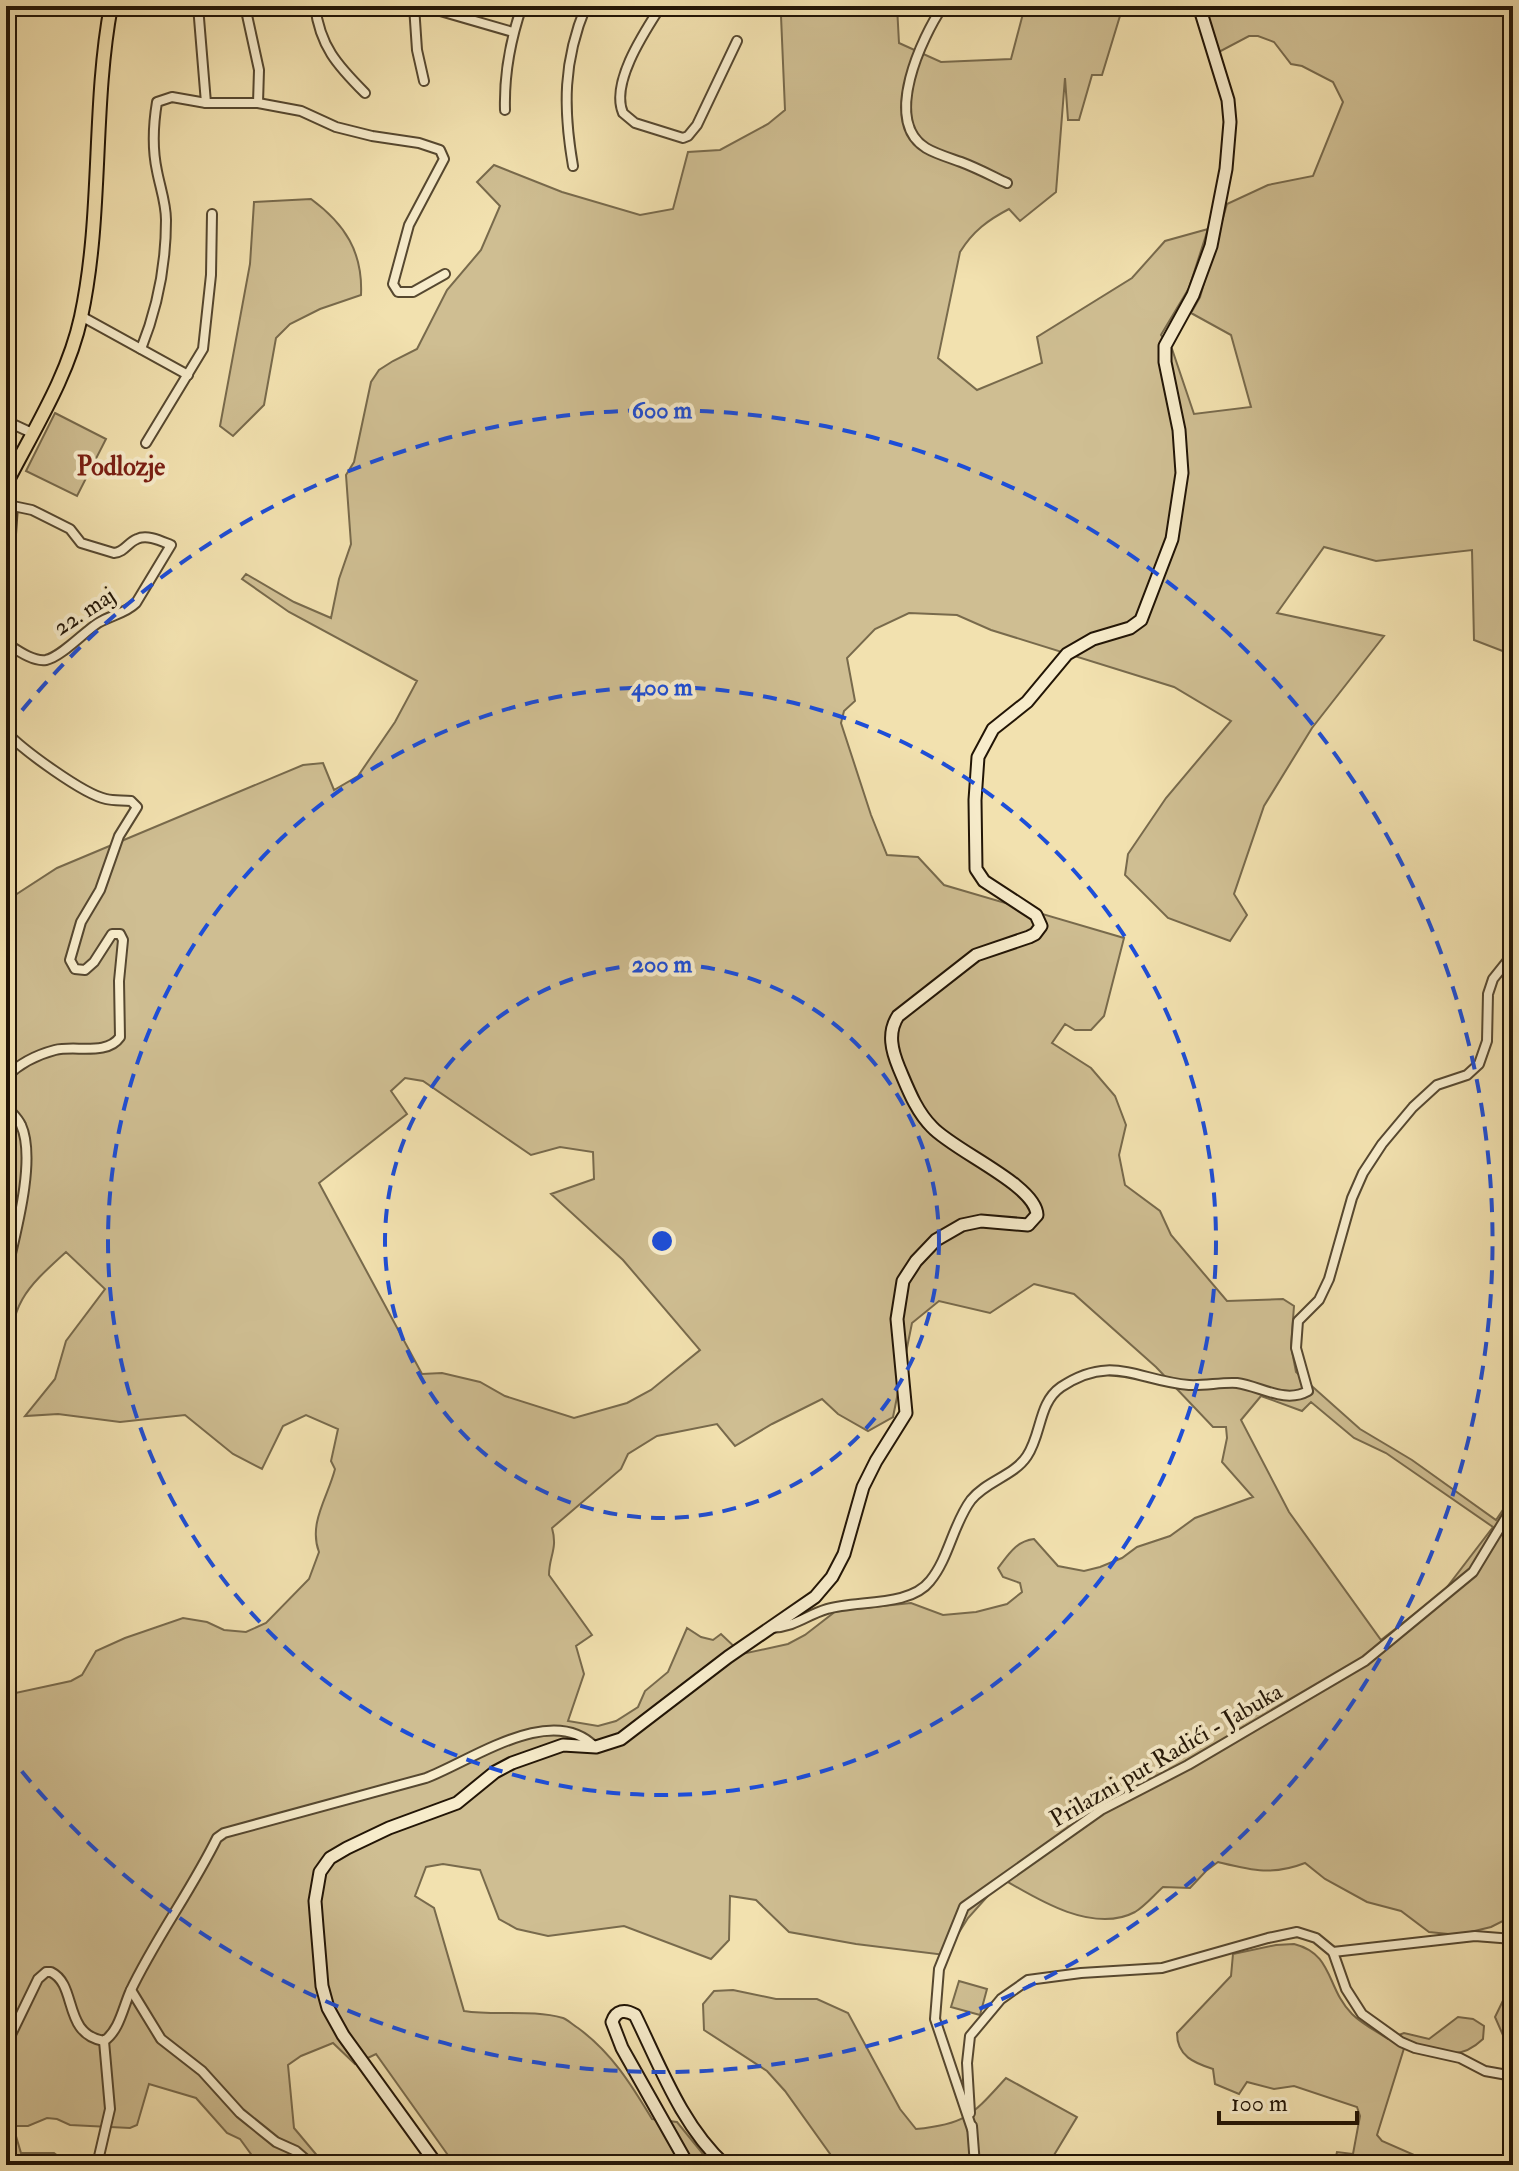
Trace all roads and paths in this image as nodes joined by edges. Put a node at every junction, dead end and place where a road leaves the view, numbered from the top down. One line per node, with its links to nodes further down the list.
1 (111, 6): 23 (main road)
2 (198, 6): 16 (street)
3 (245, 6): 17 (street)
4 (315, 6): 15 (street)
5 (414, 6): 14 (street)
6 (423, 6): 12 (street)
7 (522, 6): 12 (street)
8 (586, 6): 19 (street)
9 (661, 6): 13 (street)
10 (943, 6): 20 (street)
11 (1199, 6): 40 (main road)
12 (513, 32): 18 (street)
13 (737, 41)
14 (424, 81)
15 (365, 93)
16 (206, 103): 17 (street); 24 (street)
17 (258, 103): 22 (street)
18 (505, 110)
19 (573, 166)
20 (1007, 183)
21 (212, 214): 25 (street)
22 (445, 274)
23 (81, 316): 24 (street); 27 (main road)
24 (141, 349): 25 (street)
25 (188, 375): 28 (street)
26 (6, 421): 27 (street)
27 (32, 433): 29 (main road)
28 (146, 443)
29 (6, 484)
30 (6, 495): 31 (street)
31 (13, 506): 32 (street); 33 (street, 22. maj)
32 (6, 604)
33 (6, 643)
34 (6, 732): 36 (street)
35 (1513, 954): 40 (street)
36 (6, 1077)
37 (6, 1106): 38 (street)
38 (6, 1275)
39 (1513, 1506): 48 (street, Prilazni put Radići - Jabuka)
40 (770, 1628): 41 (main road)
41 (596, 1747): 44 (street); 51 (main road)
42 (1513, 1939): 43 (street)
43 (1333, 1952): 47 (street); 48 (street)
44 (131, 1990): 45 (street); 50 (street)
45 (104, 2041): 46 (street); 49 (street)
46 (6, 2045)
47 (1513, 2076)
48 (972, 2129): 54 (street)
49 (97, 2165)
50 (312, 2165)
51 (437, 2165)
52 (688, 2165): 53 (main road)
53 (725, 2165)
54 (975, 2165)

